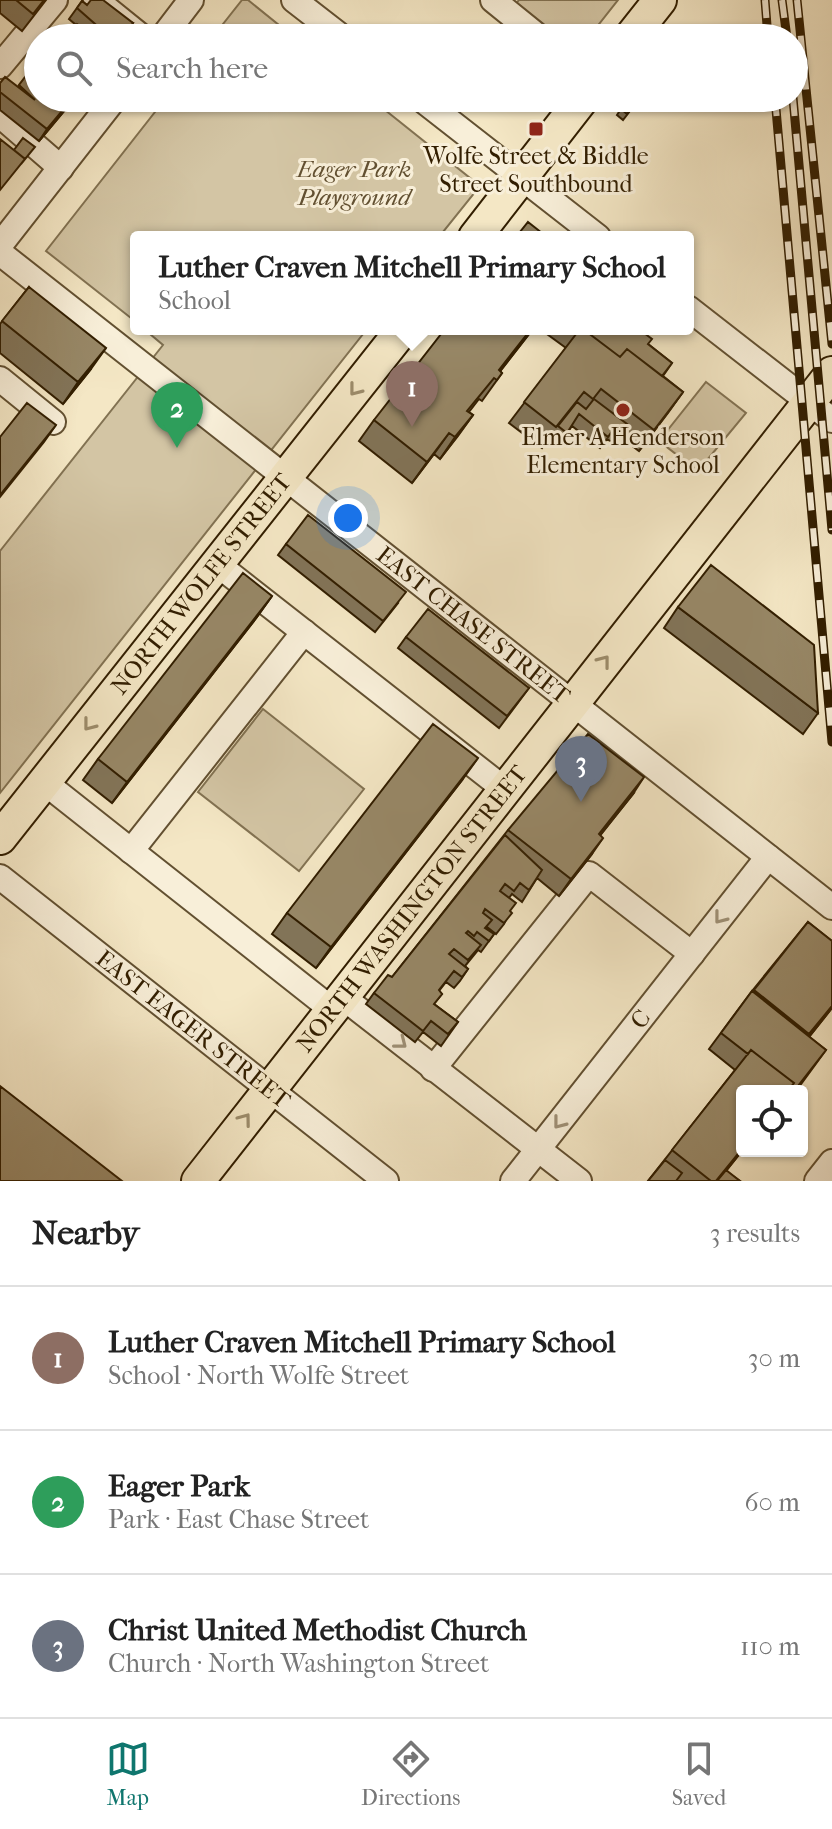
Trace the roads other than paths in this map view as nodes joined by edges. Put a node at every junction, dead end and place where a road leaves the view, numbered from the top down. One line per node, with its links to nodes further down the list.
1 (55, 0): 7 (street)
2 (96, 0): 8 (street)
3 (191, 0): 9 (street)
4 (294, 0): 10 (street)
5 (493, 0): 11 (street)
6 (660, 0): 12 (main road)
7 (35, 24)
8 (126, 24)
9 (173, 24)
10 (325, 24)
11 (523, 24)
12 (641, 24)
13 (24, 37): 14 (street)
14 (0, 66)
15 (104, 112): 19 (street)
16 (438, 112): 20 (street)
17 (572, 112): 20 (main road)
18 (0, 115): 19 (street)
19 (61, 168): 23 (street)
20 (522, 178): 21 (main road); 22 (street)
21 (480, 231)
22 (590, 231)
23 (0, 245)
24 (0, 253): 31 (street, EAST CHASE STREET)
25 (694, 313): 29 (street)
26 (398, 335): 31 (main road, NORTH WOLFE STREET, one-way to 31)
27 (832, 373): 29 (main road, NORTH WASHINGTON STREET)
28 (1, 382): 30 (street)
29 (820, 411): 34 (main road, NORTH WASHINGTON STREET, one-way to 29)
30 (53, 422)
31 (287, 478): 32 (main road, NORTH WOLFE STREET); 34 (street, EAST CHASE STREET)
32 (217, 564): 33 (street); 35 (main road, NORTH WOLFE STREET, one-way to 35)
33 (304, 632): 36 (street); 38 (street)
34 (571, 702): 36 (main road, NORTH WASHINGTON STREET); 39 (street, EAST CHASE STREET)
35 (44, 782): 37 (main road, NORTH WOLFE STREET); 38 (street)
36 (503, 788): 43 (main road, NORTH WASHINGTON STREET)
37 (0, 838)
38 (131, 851): 43 (street)
39 (768, 857): 41 (street, EAST CHASE STREET); 42 (street, C, one-way to 42)
40 (0, 877): 45 (street, EAST EAGER STREET)
41 (832, 907)
42 (692, 954): 44 (street); 46 (street, C, one-way to 46)
43 (335, 1002): 44 (street, one-way to 44); 45 (main road, NORTH WASHINGTON STREET)
44 (433, 1069): 46 (street)
45 (269, 1089): 48 (main road, NORTH WASHINGTON STREET, one-way to 45); 49 (street, EAST EAGER STREET)
46 (537, 1150): 50 (street, C); 51 (street)
47 (832, 1162): 52 (street)
48 (198, 1181)
49 (386, 1181)
50 (513, 1181)
51 (579, 1181)
52 (817, 1181)

